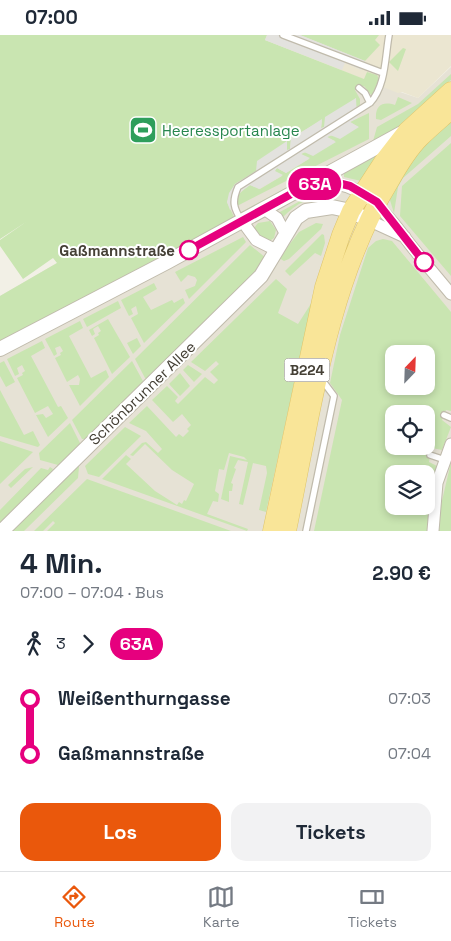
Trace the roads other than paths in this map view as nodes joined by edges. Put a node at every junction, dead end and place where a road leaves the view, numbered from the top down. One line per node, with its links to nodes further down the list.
1 (283, 35): 3 (lane)
2 (389, 35): 3 (lane)
3 (383, 73): 6 (lane)
4 (360, 88): 6 (lane)
5 (451, 91): 8 (main road, B224)
6 (370, 103): 14 (lane)
7 (451, 110): 8 (main road, B224)
8 (413, 135): 9 (street); 10 (main road, B224)
9 (304, 187): 10 (street); 11 (street)
10 (369, 198): 12 (main road, B224); 13 (main road, B224); 16 (street)
11 (264, 209): 14 (street); 15 (street)
12 (351, 211): 13 (street, Schönbrunner Allee); 15 (street, Schönbrunner Allee); 29 (main road, B224)
13 (368, 220): 16 (street); 20 (main road, B224)
14 (242, 221): 17 (street); 19 (street)
15 (286, 233): 17 (street, Schönbrunner Allee)
16 (405, 237): 18 (street)
17 (276, 250): 28 (street, Schönbrunner Allee)
18 (451, 294)
19 (0, 349)
20 (320, 377): 30 (main road, B224); 31 (lane)
21 (444, 415): 22 (lane)
22 (451, 418)
23 (451, 443): 25 (street)
24 (430, 455): 25 (lane)
25 (445, 460): 26 (street)
26 (435, 485)
27 (432, 515): 32 (street)
28 (2, 531)
29 (272, 531)
30 (287, 531)
31 (306, 531)
32 (433, 531)

